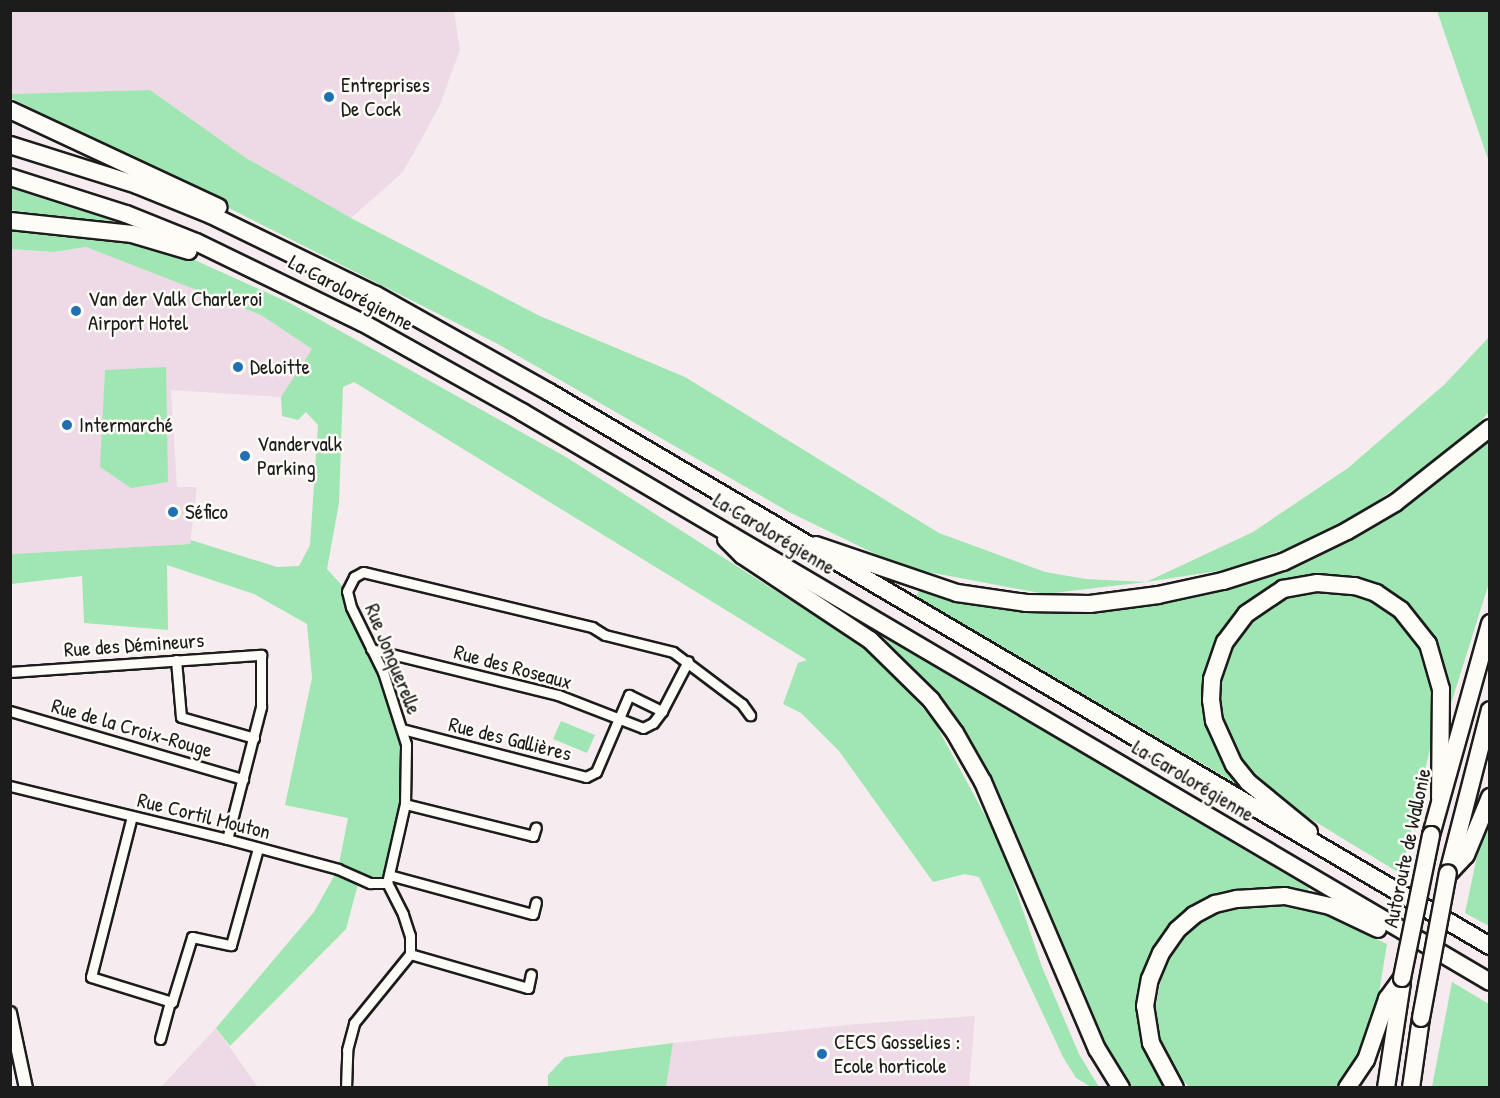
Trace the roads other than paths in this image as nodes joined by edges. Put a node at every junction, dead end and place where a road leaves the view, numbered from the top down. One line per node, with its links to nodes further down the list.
1 (10, 110): 5 (highway)
2 (10, 145): 5 (highway, La Carolorégienne)
3 (10, 177): 6 (highway, La Carolorégienne)
4 (10, 221): 6 (highway)
5 (282, 247): 9 (highway, La Carolorégienne)
6 (266, 274): 8 (highway, La Carolorégienne)
7 (1490, 428): 9 (highway)
8 (706, 520): 38 (highway, La Carolorégienne); 46 (highway)
9 (800, 541): 32 (highway, La Carolorégienne)
10 (1490, 623): 25 (highway, Autoroute de Wallonie)
11 (371, 649): 13 (street, Rue Jonquerelle); 19 (street, Rue des Roseaux); 20 (street, Rue Jonquerelle)
12 (176, 660): 14 (street, Rue des Démineurs); 21 (street); 21 (street, Rue des Démineurs)
13 (688, 661): 17 (street); 18 (street, Rue Jonquerelle)
14 (10, 672)
15 (1490, 710): 31 (highway)
16 (10, 711): 22 (street, Rue de la Croix-Rouge)
17 (662, 711): 19 (street, Rue des Roseaux); 19 (street, Rue des Gallières)
18 (750, 716)
19 (619, 720): 20 (street, Rue des Gallières)
20 (402, 729): 26 (street, Rue Jonquerelle)
21 (254, 738): 22 (street)
22 (243, 779): 29 (street)
23 (10, 786): 27 (street, Rue Cortil Mouton)
24 (1490, 797): 31 (highway)
25 (1440, 798): 32 (highway); 43 (highway, Autoroute de Wallonie, bridge)
26 (405, 804): 28 (street); 33 (street, Rue Jonquerelle)
27 (132, 816): 29 (street, Rue Cortil Mouton); 42 (street)
28 (536, 827)
29 (228, 839): 30 (street, Rue Cortil Mouton)
30 (258, 848): 33 (street, Rue Cortil Mouton); 42 (street)
31 (1460, 852): 54 (highway, bridge)
32 (1335, 856): 35 (highway, La Carolorégienne)
33 (388, 879): 34 (street, Rue Cortil Mouton); 39 (street)
34 (536, 902)
35 (1464, 931): 36 (highway); 37 (highway, La Carolorégienne)
36 (1490, 941)
37 (1490, 946)
38 (1430, 947): 41 (highway, La Carolorégienne); 51 (highway)
39 (410, 954): 40 (street); 48 (street)
40 (531, 974)
41 (1490, 982)
42 (170, 1002): 45 (street)
43 (1393, 1002): 52 (highway); 53 (highway)
44 (10, 1013): 47 (main road)
45 (160, 1039)
46 (1097, 1049): 49 (highway); 50 (highway)
47 (26, 1088)
48 (346, 1088)
49 (1109, 1088)
50 (1121, 1088)
51 (1175, 1088)
52 (1347, 1088)
53 (1386, 1088)
54 (1411, 1088)

